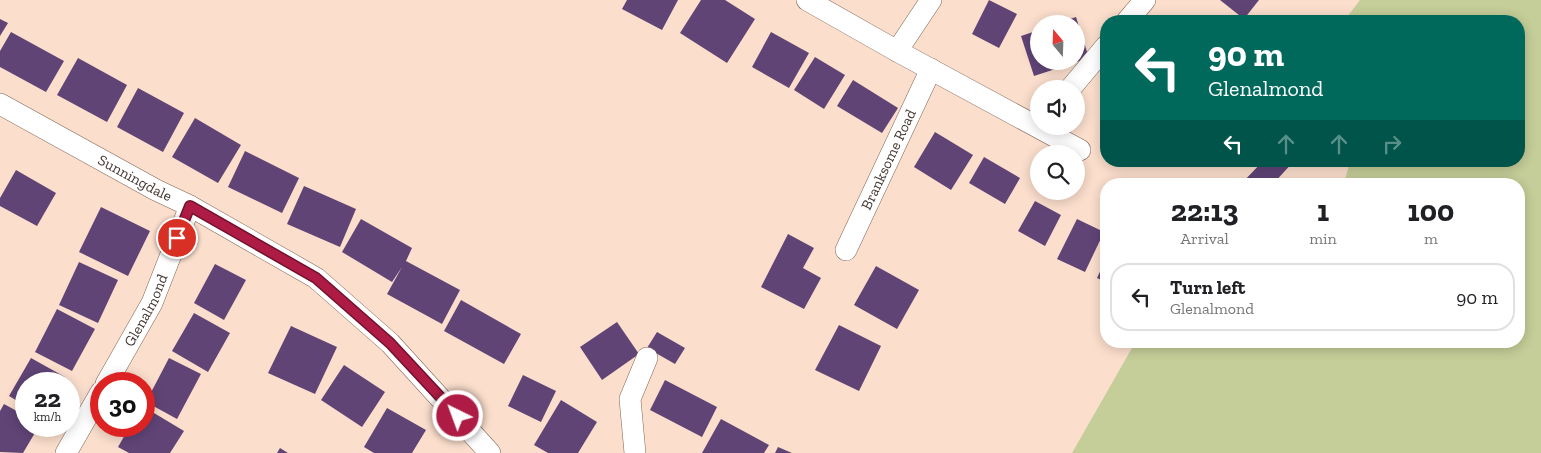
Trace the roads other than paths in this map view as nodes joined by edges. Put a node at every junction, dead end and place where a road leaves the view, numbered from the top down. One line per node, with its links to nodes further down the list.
1 (807, 0): 5 (street)
2 (931, 0): 5 (street)
3 (1145, 0): 4 (street)
4 (1132, 15)
5 (897, 51): 7 (street)
6 (1100, 53): 8 (street)
7 (931, 69): 10 (street); 14 (street, Branksome Road)
8 (1078, 80)
9 (0, 104): 13 (street, Sunningdale)
10 (1030, 119)
11 (1059, 135): 12 (street)
12 (1073, 145)
13 (190, 206): 16 (street, Glenalmond); 19 (street, Sunningdale)
14 (846, 250)
15 (647, 358): 20 (street)
16 (113, 372)
17 (90, 411): 18 (street)
18 (66, 453)
19 (490, 453)
20 (635, 453)

